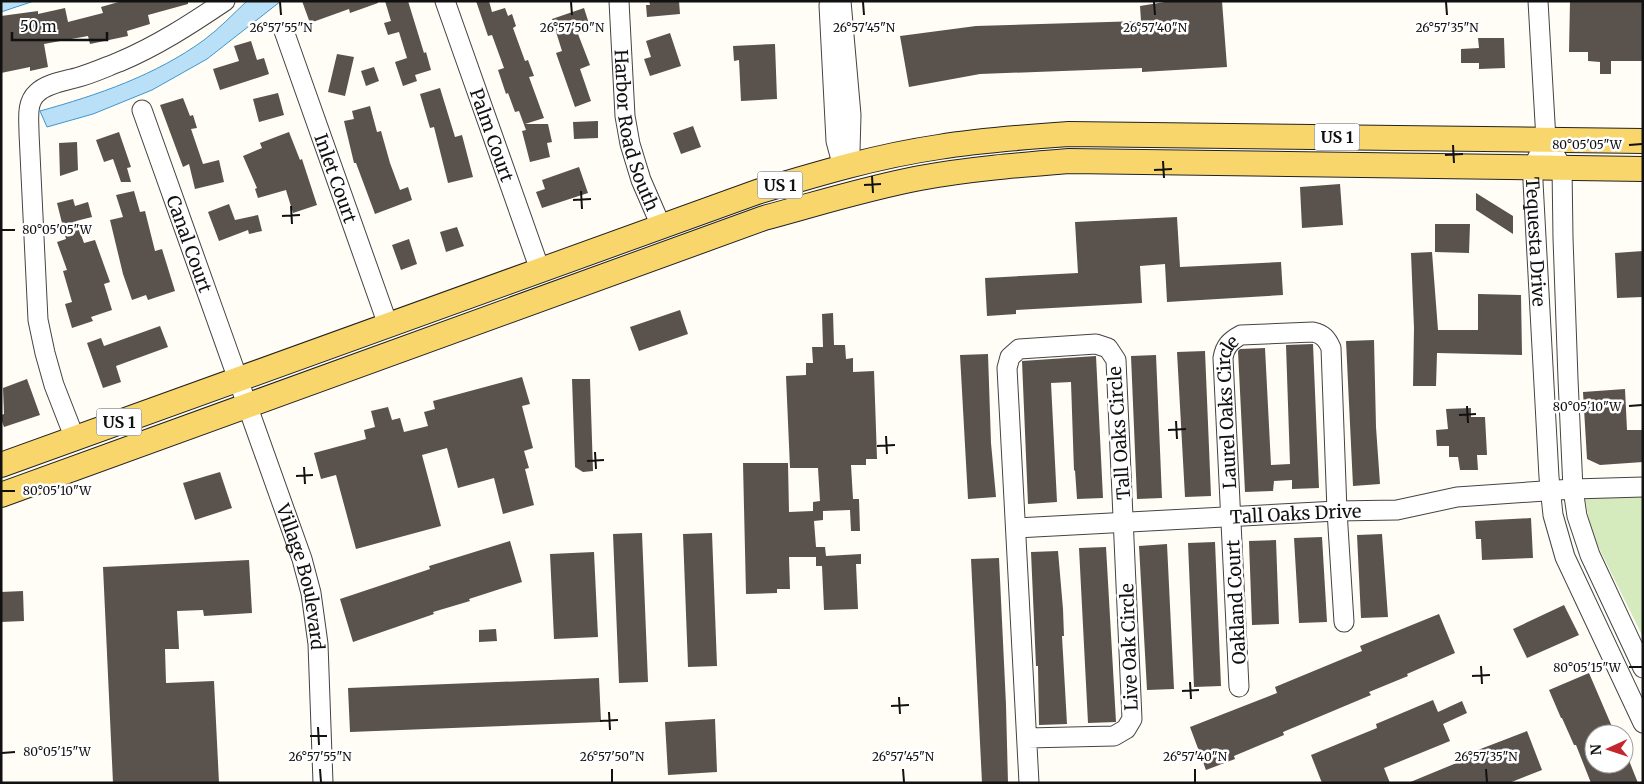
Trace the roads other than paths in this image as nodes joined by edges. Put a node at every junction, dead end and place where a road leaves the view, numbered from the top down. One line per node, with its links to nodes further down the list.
1 (225, 1): 28 (street)
2 (445, 1): 22 (street, Palm Court)
3 (618, 1): 20 (street, Harbor Road South)
4 (831, 1): 14 (street)
5 (841, 1): 14 (street)
6 (1538, 1): 10 (street)
7 (284, 31): 25 (street, Inlet Court)
8 (142, 110): 26 (street, Canal Court)
9 (1112, 134): 10 (main road, US 1); 12 (main road, US 1); 13 (main road)
10 (1546, 140): 11 (main road, US 1); 15 (street, Tequesta Drive); 16 (street, Tequesta Drive)
11 (1643, 141)
12 (902, 154): 14 (main road, US 1); 18 (main road)
13 (1069, 161): 15 (main road, US 1); 18 (main road, US 1)
14 (843, 166): 19 (main road); 20 (main road, US 1)
15 (1533, 167): 16 (main road, US 1); 32 (street, Tequesta Drive)
16 (1562, 167): 17 (main road, US 1); 31 (street, Tequesta Drive)
17 (1643, 169)
18 (878, 187): 19 (main road, US 1)
19 (816, 202): 23 (main road, US 1)
20 (661, 226): 21 (main road, US 1)
21 (581, 255): 22 (main road, US 1); 23 (main road)
22 (540, 270): 24 (main road); 25 (main road, US 1)
23 (552, 295): 24 (main road, US 1)
24 (505, 312): 27 (main road, US 1)
25 (388, 325): 26 (main road, US 1)
26 (238, 380): 27 (street, Village Boulevard); 28 (main road, US 1)
27 (247, 406): 33 (main road, US 1); 43 (street, Village Boulevard)
28 (75, 439): 29 (main road, US 1)
29 (1, 465)
30 (1643, 487): 31 (street, Tall Oaks Drive)
31 (1573, 489): 32 (street, Tall Oaks Drive); 39 (street, Tequesta Drive)
32 (1550, 490): 34 (street, Tall Oaks Drive); 41 (street, Tequesta Drive)
33 (1, 495)
34 (1337, 511): 35 (street, Tall Oaks Drive); 35 (street, Laurel Oaks Circle); 38 (street)
35 (1232, 517): 36 (street, Tall Oaks Drive); 40 (street, Oakland Court)
36 (1124, 523): 37 (street, Tall Oaks Drive); 37 (street, Tall Oaks Circle); 42 (street, Live Oak Circle)
37 (1016, 528): 42 (street)
38 (1344, 622)
39 (1643, 668)
40 (1240, 687)
41 (1643, 723)
42 (1027, 738): 44 (street)
43 (323, 783)
44 (1030, 783)

